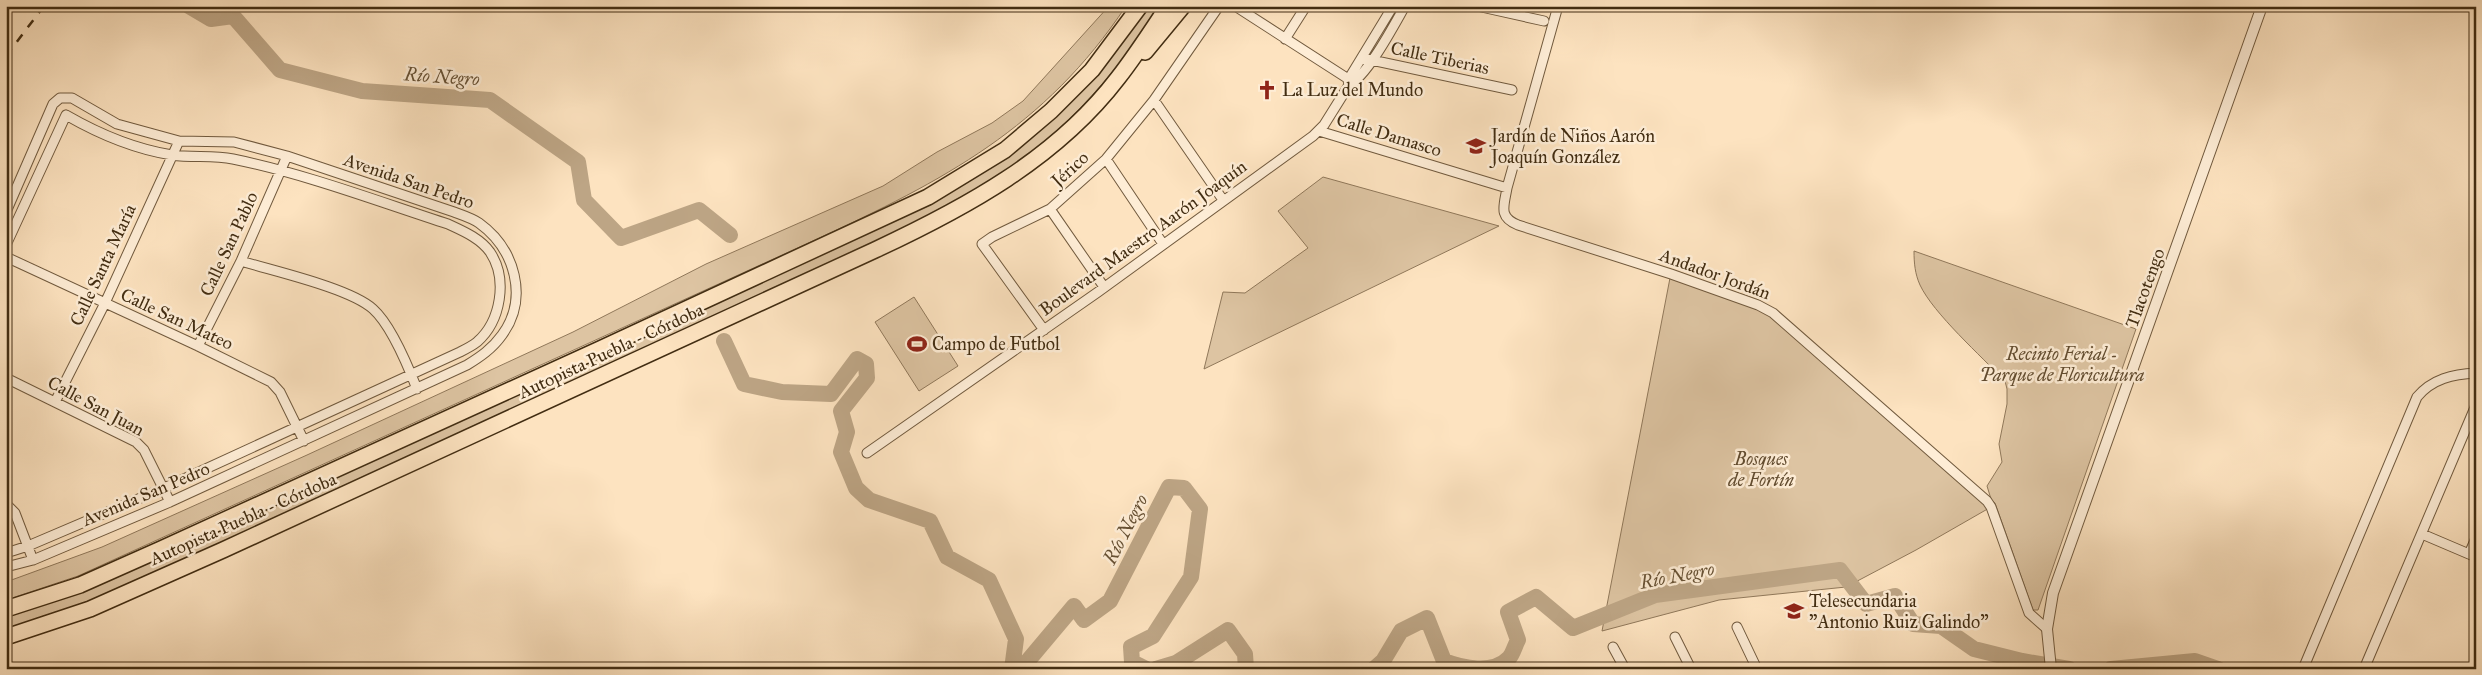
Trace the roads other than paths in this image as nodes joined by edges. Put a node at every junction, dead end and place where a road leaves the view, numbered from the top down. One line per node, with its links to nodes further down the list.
1 (1140, 6): 58 (highway, Autopista Puebla - Córdoba)
2 (1168, 6): 15 (highway, Autopista Puebla - Córdoba)
3 (1183, 6): 15 (highway)
4 (1219, 6): 19 (street, Jérico)
5 (1235, 6): 13 (street)
6 (1306, 6): 13 (street)
7 (1393, 6): 14 (street, Boulevard Maestro Aarón Joaquín)
8 (1405, 6): 14 (street, Boulevard Maestro Aarón Joaquín)
9 (1477, 6): 12 (street)
10 (1558, 6): 27 (street, Andador Jordán)
11 (2262, 6): 60 (street, Tlacotengo)
12 (1544, 21)
13 (1285, 39): 16 (street)
14 (1367, 59): 16 (street, Boulevard Maestro Aarón Joaquín); 17 (street, Calle Tiberias)
15 (1118, 79): 61 (highway, Autopista Puebla - Córdoba)
16 (1350, 83): 21 (street, Boulevard Maestro Aarón Joaquín)
17 (1512, 90)
18 (60, 98): 20 (street); 22 (street, Avenida San Pedro); 30 (street)
19 (1154, 100): 25 (street, Jérico); 28 (street)
20 (66, 115): 23 (street, Avenida San Pedro); 32 (street)
21 (1319, 131): 27 (street, Calle Damasco); 28 (street, Boulevard Maestro Aarón Joaquín)
22 (179, 141): 23 (street, Calle Santa María); 24 (street, Avenida San Pedro)
23 (173, 155): 26 (street, Avenida San Pedro); 36 (street, Calle Santa María)
24 (287, 156): 26 (street, Calle San Pablo); 42 (street, Avenida San Pedro)
25 (1106, 159): 29 (street, Jérico); 31 (street)
26 (281, 171): 34 (street, Calle San Pablo); 40 (street, Avenida San Pedro)
27 (1507, 188): 60 (street, Andador Jordán)
28 (1223, 200): 31 (street, Boulevard Maestro Aarón Joaquín)
29 (1050, 209): 35 (street); 37 (street, Jérico)
30 (6, 212)
31 (1163, 244): 35 (street, Boulevard Maestro Aarón Joaquín)
32 (6, 245)
33 (6, 257): 36 (street, Calle San Mateo)
34 (241, 261): 38 (street, Calle San Pablo); 40 (street)
35 (1104, 287): 37 (street, Boulevard Maestro Aarón Joaquín)
36 (104, 303): 38 (street, Calle San Mateo); 43 (street, Calle Santa María)
37 (1044, 330): 47 (street, Boulevard Maestro Aarón Joaquín)
38 (198, 346): 45 (street, Calle San Mateo)
39 (2476, 373): 68 (street)
40 (411, 374): 42 (street); 45 (street, Avenida San Pedro)
41 (6, 378): 43 (street, Calle San Juan)
42 (417, 388): 46 (street, Avenida San Pedro)
43 (55, 402): 48 (street, Calle San Juan)
44 (2476, 404): 51 (street)
45 (298, 427): 46 (street, Calle San Mateo); 48 (street, Avenida San Pedro)
46 (304, 441): 49 (street, Avenida San Pedro)
47 (866, 453)
48 (164, 488): 49 (street, Calle San Juan); 53 (street, Avenida San Pedro)
49 (170, 502): 56 (street, Avenida San Pedro)
50 (6, 504): 53 (street)
51 (2422, 534): 55 (street); 69 (street)
52 (2476, 538): 55 (street)
53 (28, 546): 54 (street, Avenida San Pedro); 56 (street)
54 (6, 553)
55 (2472, 556)
56 (33, 560): 57 (street, Avenida San Pedro)
57 (6, 567)
58 (6, 610)
59 (1737, 627): 66 (street)
60 (2047, 629): 67 (street, Tlacotengo)
61 (6, 637)
62 (1675, 637): 65 (street)
63 (1613, 647): 64 (street)
64 (1625, 669)
65 (1692, 669)
66 (1757, 669)
67 (2051, 669)
68 (2303, 669)
69 (2364, 669)

